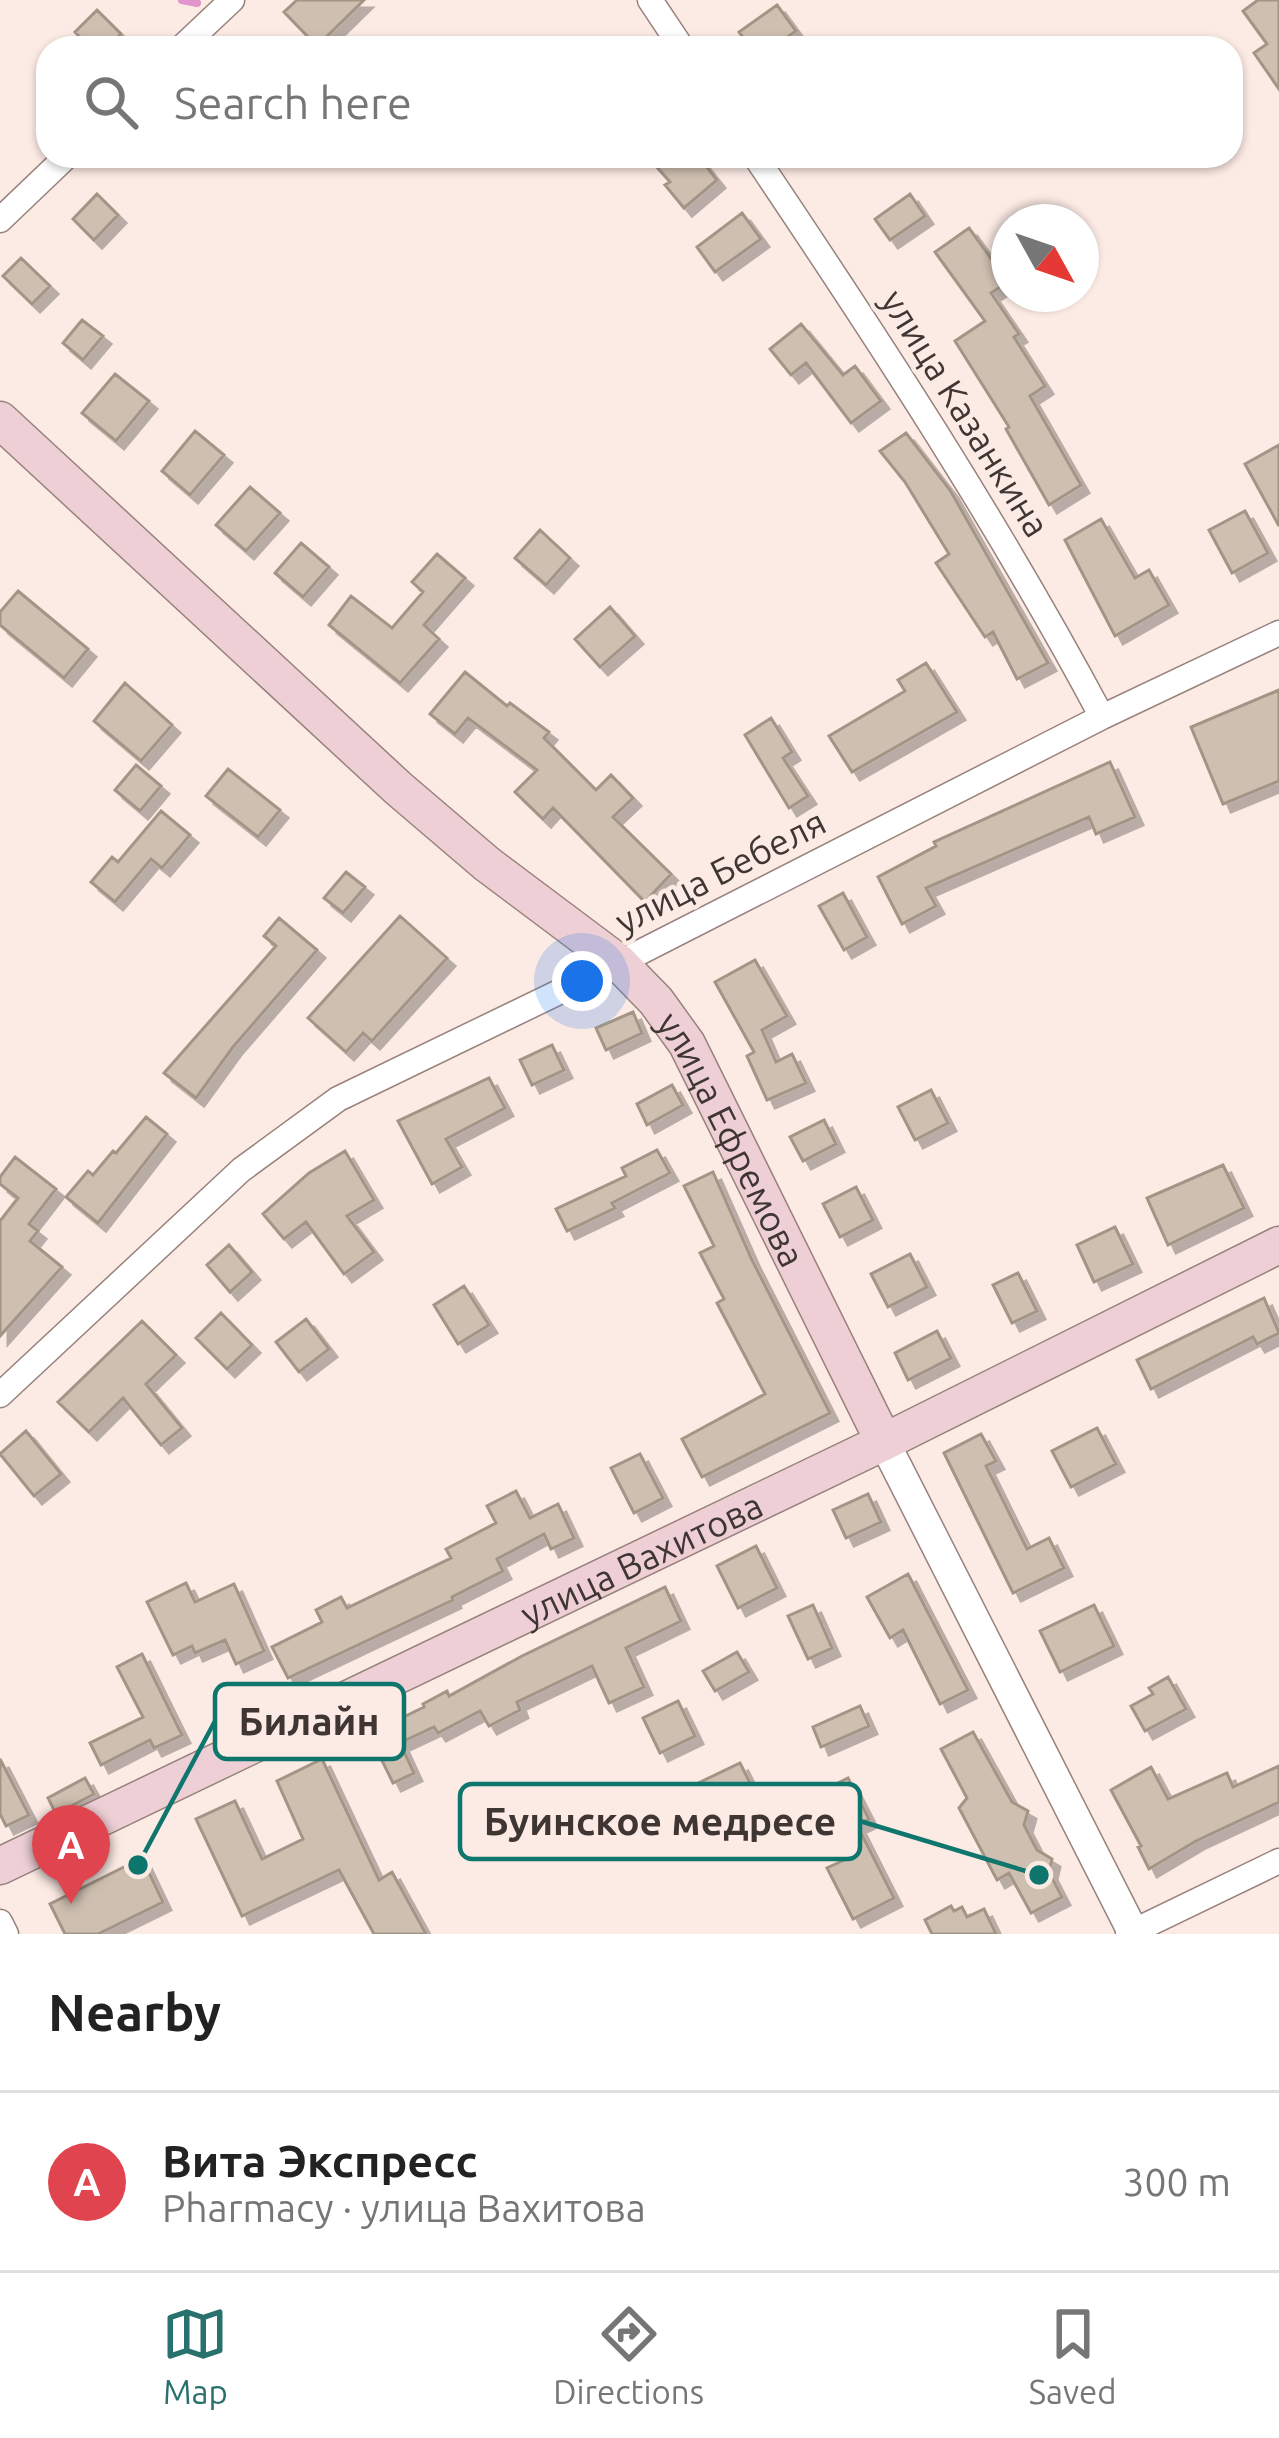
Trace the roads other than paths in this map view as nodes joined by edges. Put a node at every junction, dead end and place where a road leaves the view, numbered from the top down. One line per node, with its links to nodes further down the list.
1 (232, 0): 3 (street)
2 (650, 0): 4 (street)
3 (194, 36)
4 (674, 36)
5 (55, 168): 7 (street)
6 (763, 168): 10 (street, улица Казанкина)
7 (0, 220)
8 (0, 421): 11 (main road, улица Ефремова)
9 (1279, 633): 10 (street, улица Бебеля)
10 (1102, 717): 11 (street, улица Бебеля)
11 (619, 963): 13 (street, улица Бебеля); 14 (main road, улица Ефремова)
12 (1279, 1245): 14 (main road, улица Вахитова)
13 (0, 1395)
14 (884, 1442): 16 (main road, улица Вахитова); 18 (street, улица Ефремова)
15 (1279, 1861): 18 (street)
16 (0, 1867)
17 (0, 1922): 19 (street)
18 (1132, 1933)
19 (6, 1934)

